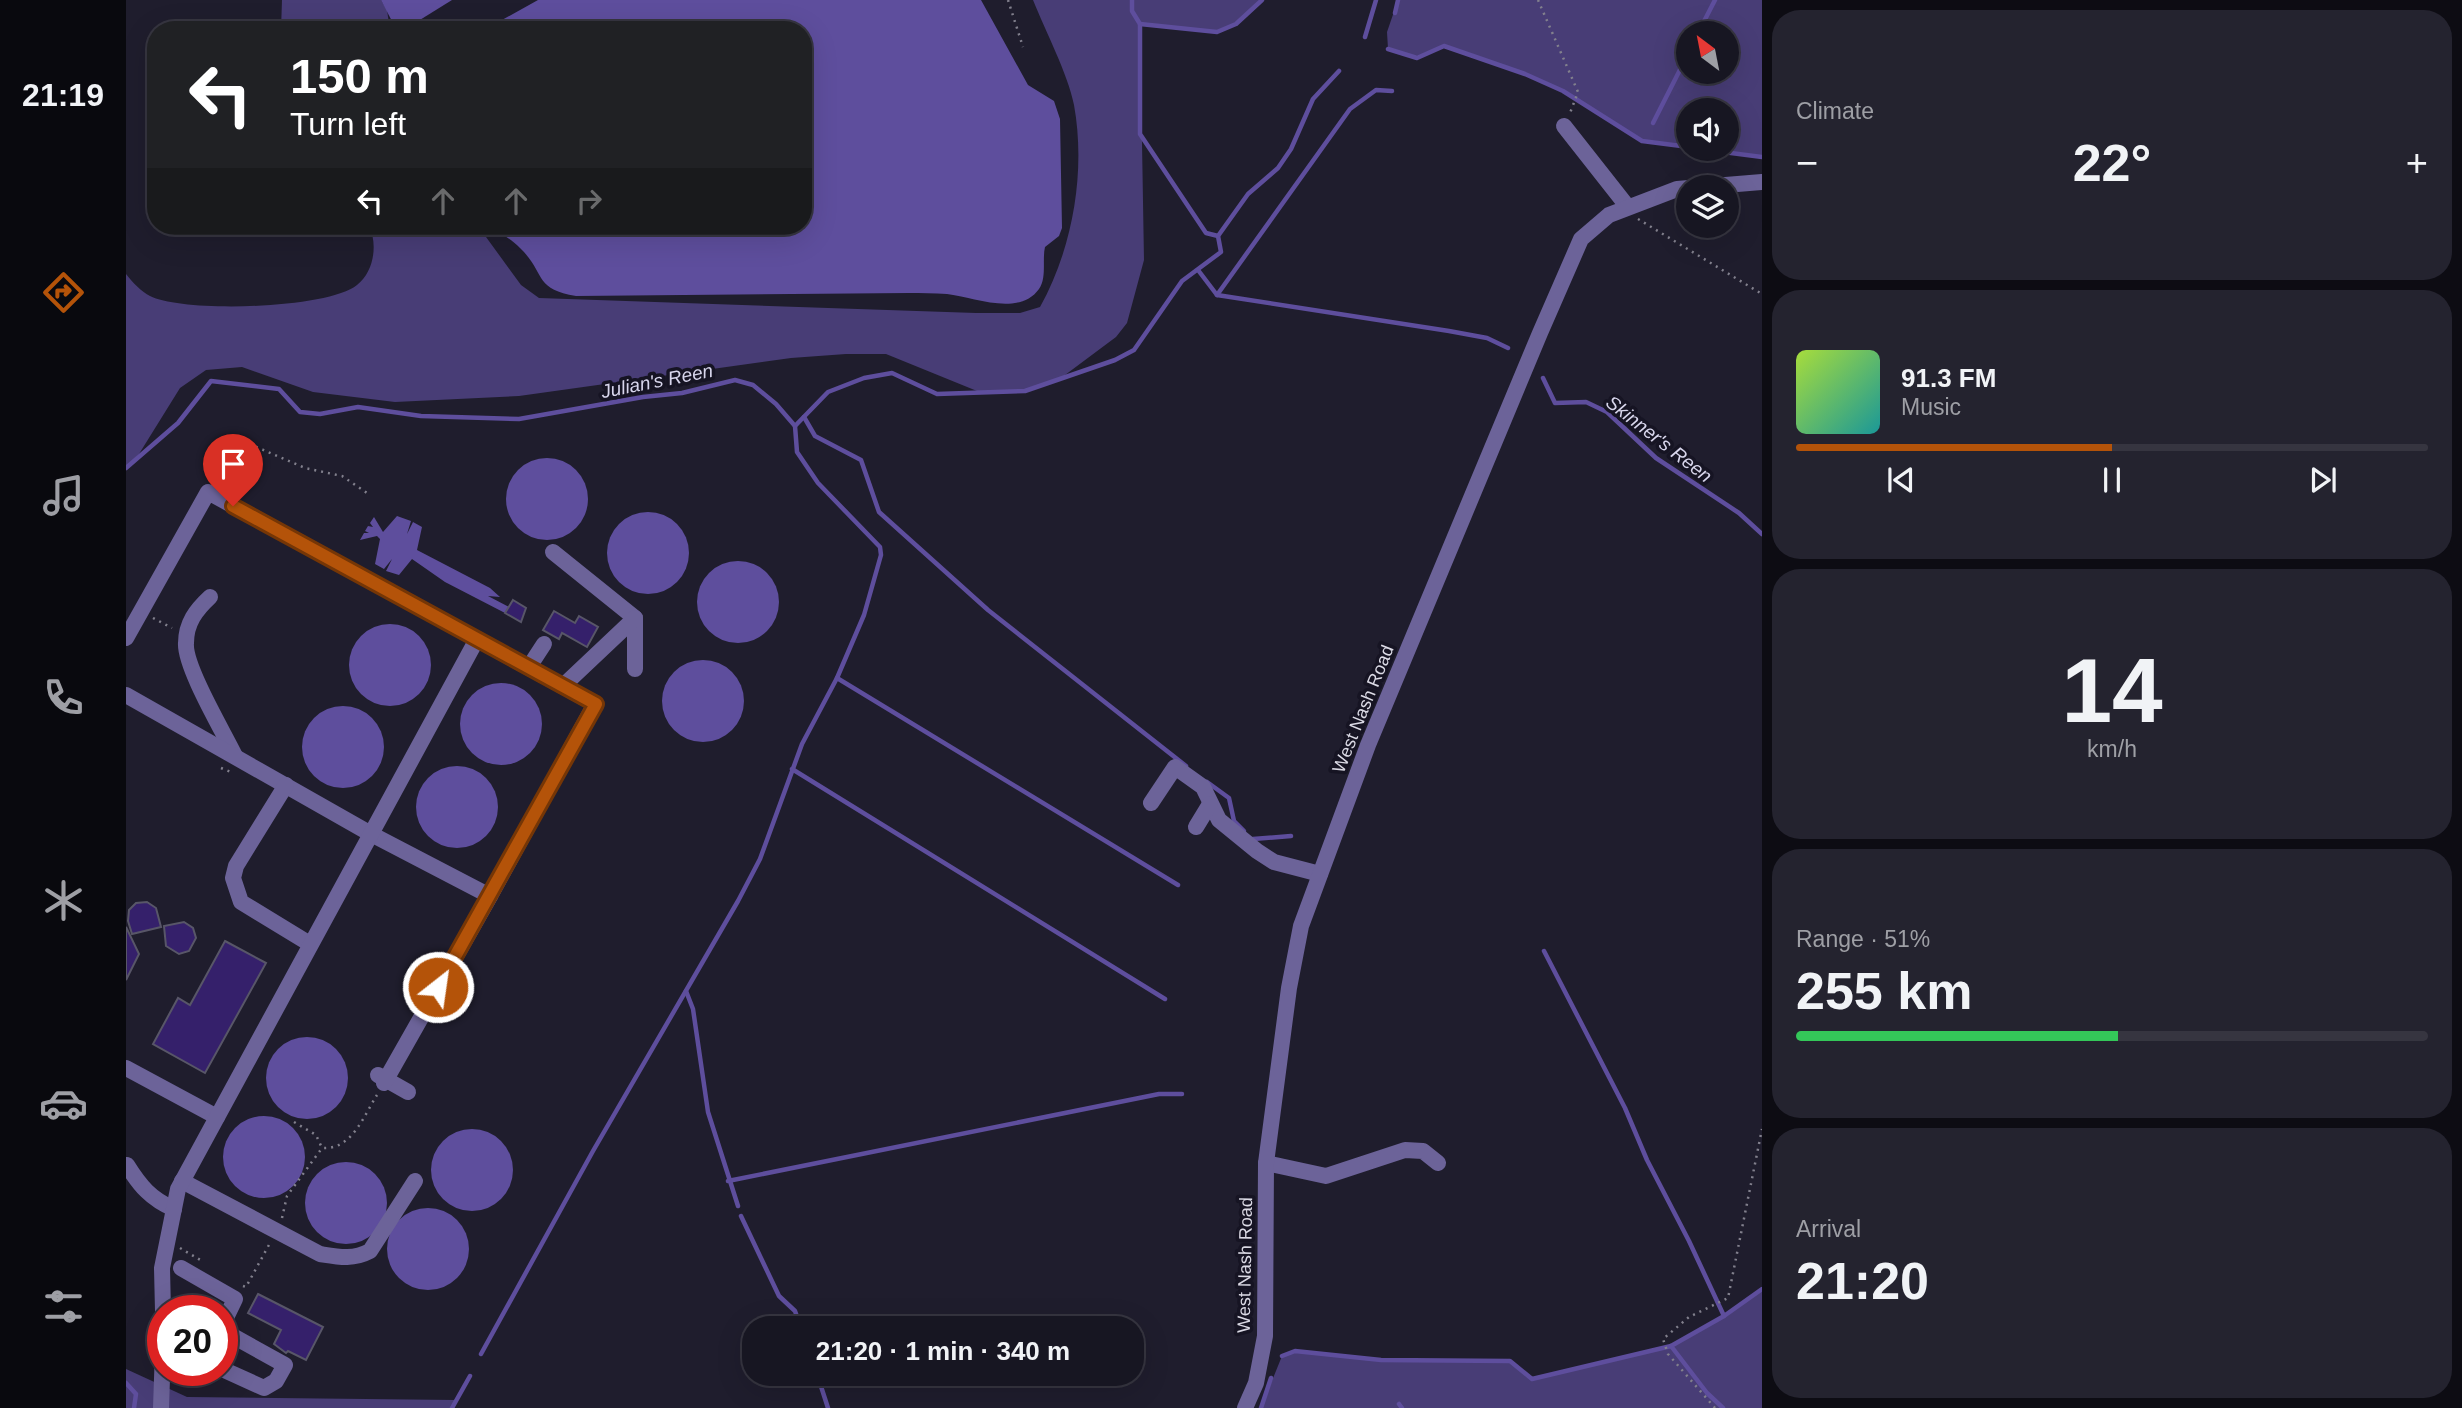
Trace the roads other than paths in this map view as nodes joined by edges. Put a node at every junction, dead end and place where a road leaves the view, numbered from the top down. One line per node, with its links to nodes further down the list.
1 (1564, 126): 3 (street)
2 (1762, 182): 3 (street, West Nash Road)
3 (1630, 210): 20 (street, West Nash Road)
4 (553, 552): 6 (street)
5 (209, 597): 14 (street)
6 (635, 618): 11 (street); 12 (street)
7 (126, 638): 8 (street)
8 (477, 639): 10 (street); 19 (street)
9 (544, 643): 10 (street)
10 (529, 667): 12 (street)
11 (635, 669)
12 (563, 686): 21 (street)
13 (126, 695): 14 (street)
14 (235, 756): 15 (street)
15 (286, 785): 19 (street); 22 (street)
16 (1151, 803): 17 (street)
17 (1210, 804): 18 (street); 20 (street)
18 (1196, 827)
19 (371, 834): 21 (street); 22 (street)
20 (1320, 874): 26 (street, West Nash Road)
21 (490, 896): 24 (street)
22 (310, 944): 25 (street)
23 (126, 1068): 25 (street)
24 (408, 1092)
25 (217, 1117): 29 (street)
26 (1266, 1163): 27 (street); 39 (street, West Nash Road)
27 (1438, 1163)
28 (127, 1165): 31 (street)
29 (182, 1181): 30 (street); 31 (street)
30 (415, 1181)
31 (174, 1209): 33 (street)
32 (181, 1268): 34 (street)
33 (163, 1295)
34 (228, 1295)
35 (238, 1337): 36 (street)
36 (238, 1376)
37 (162, 1386): 38 (street)
38 (161, 1408)
39 (1245, 1408)

